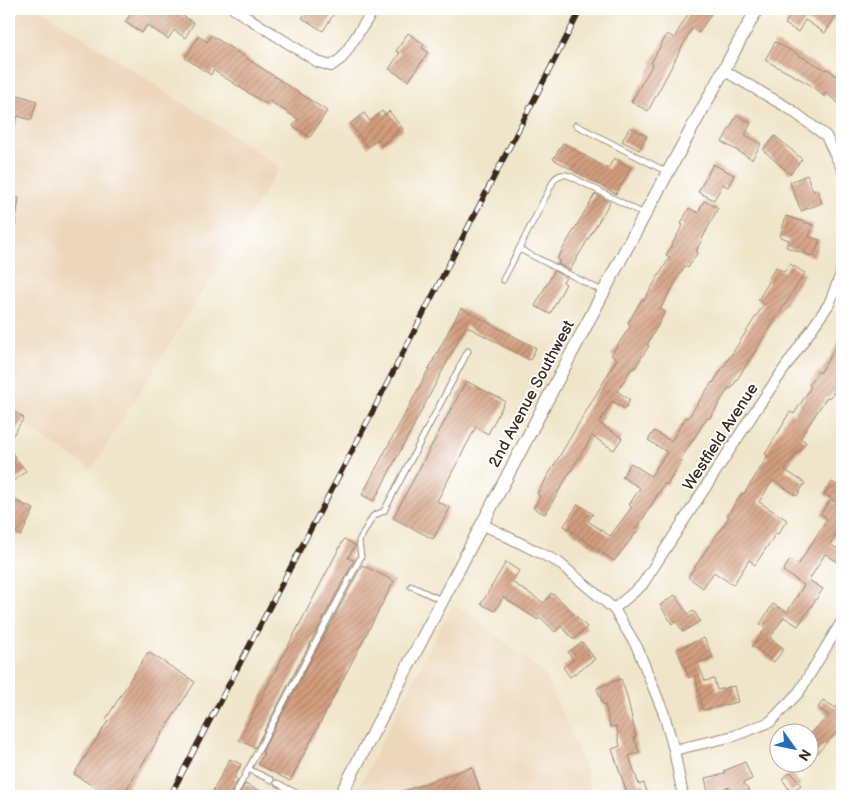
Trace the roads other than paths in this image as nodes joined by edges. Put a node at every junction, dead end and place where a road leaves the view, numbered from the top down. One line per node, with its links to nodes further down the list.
1 (234, 9): 2 (street)
2 (374, 9)
3 (757, 9): 4 (street, 2nd Avenue Southwest)
4 (722, 70): 6 (street); 7 (street, 2nd Avenue Southwest)
5 (576, 125): 7 (lane)
6 (842, 169)
7 (667, 173): 8 (street, 2nd Avenue Southwest)
8 (644, 215): 9 (lane); 12 (street, 2nd Avenue Southwest)
9 (519, 249): 11 (lane); 12 (lane)
10 (842, 272): 17 (street, Westfield Avenue)
11 (503, 280)
12 (604, 292): 14 (street, 2nd Avenue Southwest)
13 (468, 351): 20 (lane)
14 (482, 524): 16 (street, 2nd Avenue Southwest); 17 (street)
15 (411, 586): 16 (lane)
16 (442, 600): 25 (street, 2nd Avenue Southwest)
17 (614, 609): 19 (street)
18 (842, 621): 19 (street)
19 (674, 750): 26 (street)
20 (248, 769): 21 (lane); 23 (lane)
21 (271, 780)
22 (277, 783): 24 (lane)
23 (234, 796)
24 (302, 796)
25 (340, 796)
26 (683, 796)

